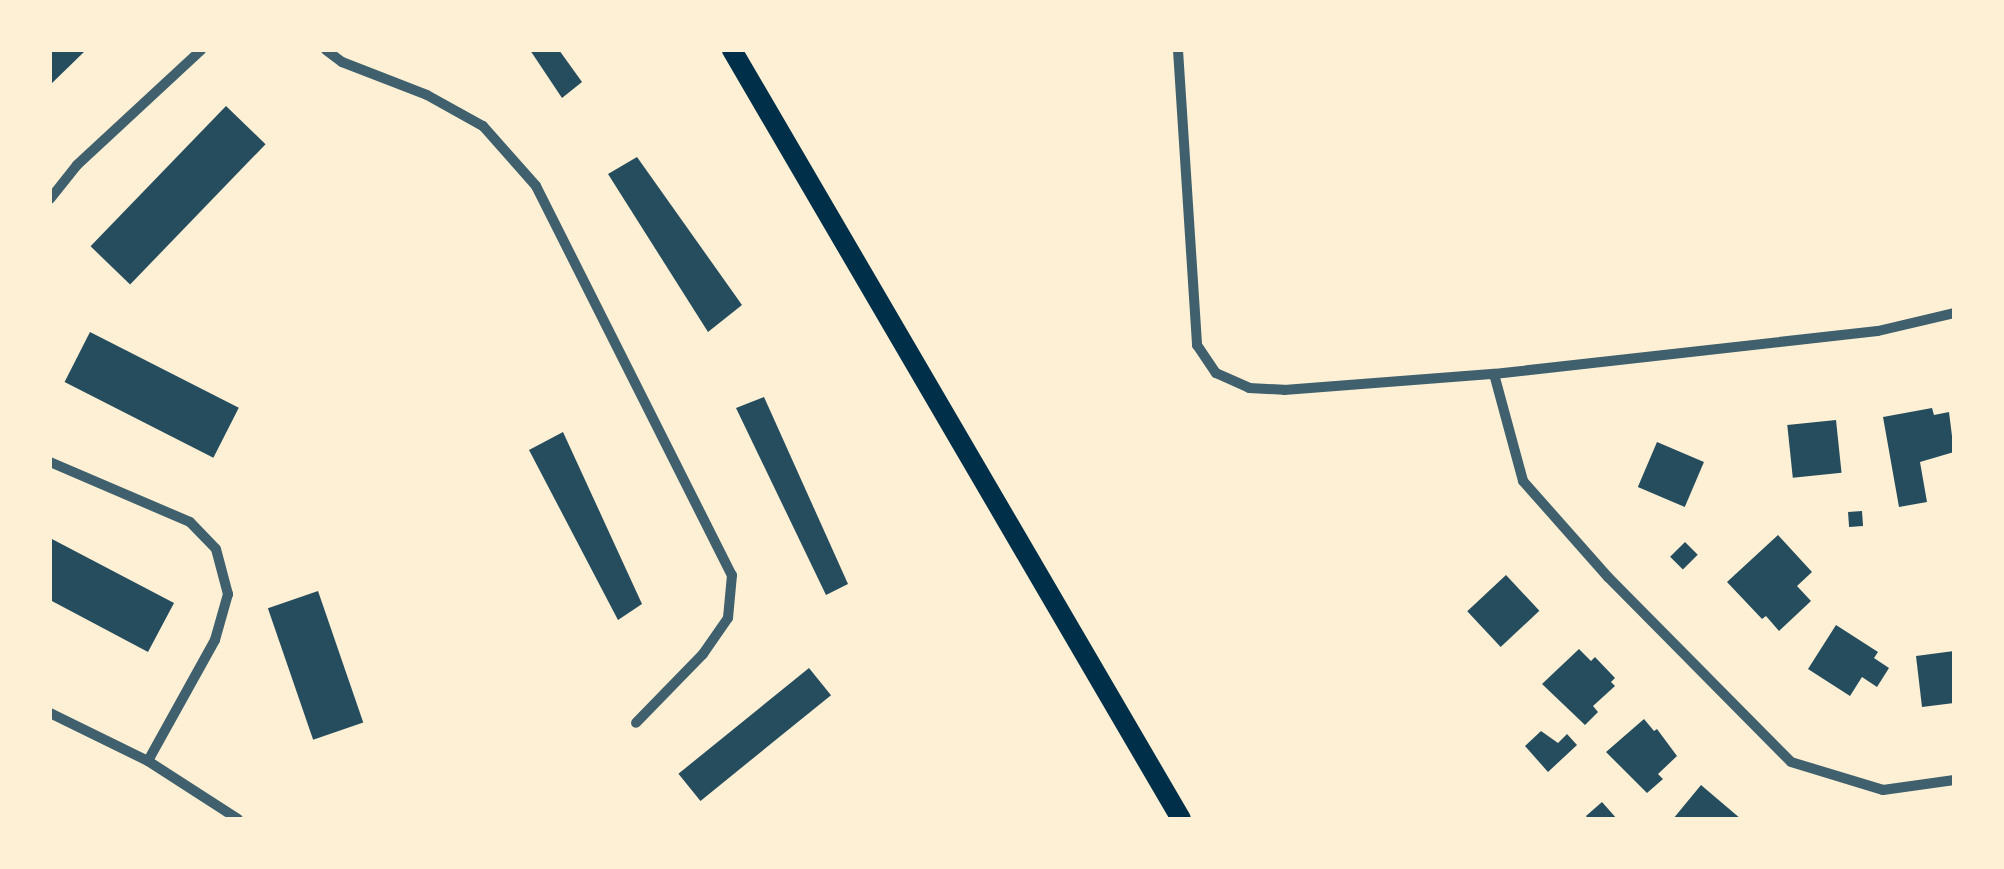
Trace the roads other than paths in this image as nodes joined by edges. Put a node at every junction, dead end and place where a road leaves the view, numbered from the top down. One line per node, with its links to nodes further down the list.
1 (201, 50): 5 (street)
2 (326, 50): 10 (street)
3 (732, 50): 14 (main road)
4 (1178, 50): 7 (street)
5 (50, 199)
6 (1954, 314): 7 (street)
7 (1494, 374): 12 (street)
8 (50, 462): 11 (street)
9 (50, 713): 11 (street)
10 (636, 723)
11 (148, 761): 13 (street)
12 (1954, 780)
13 (238, 819)
14 (1181, 819)

